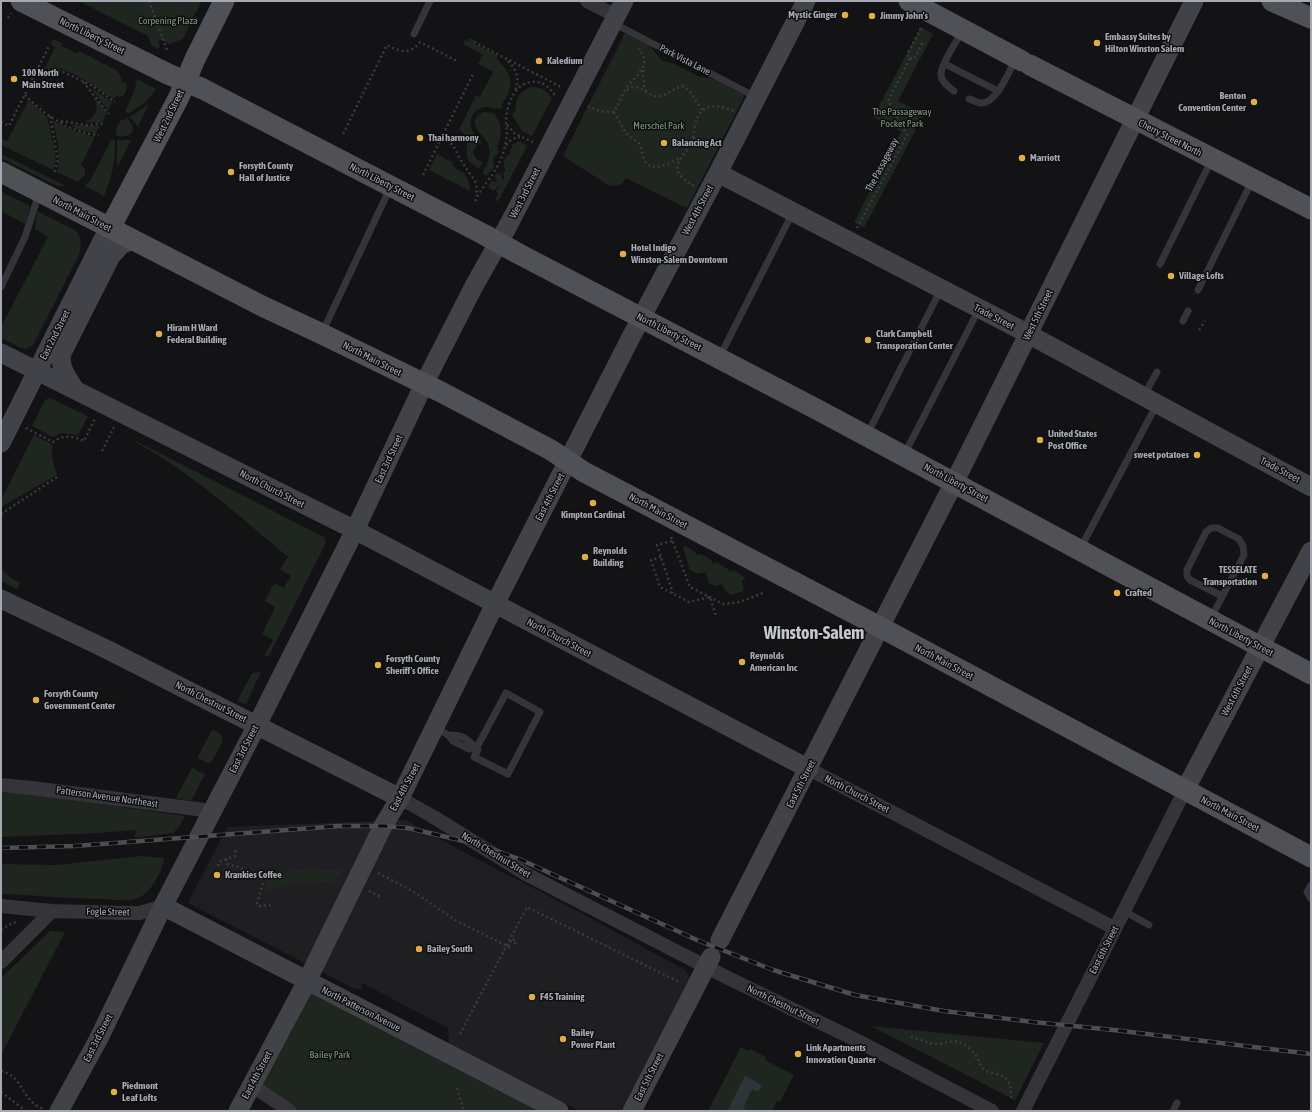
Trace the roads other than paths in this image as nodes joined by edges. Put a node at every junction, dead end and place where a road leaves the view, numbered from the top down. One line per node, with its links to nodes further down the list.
1 (224, 1): 15 (main road, West 2nd Street)
2 (430, 1): 12 (lane)
3 (587, 1): 9 (street)
4 (806, 1): 18 (street, West 4th Street)
5 (909, 1): 11 (main road, Cherry Street North)
6 (1194, 1): 20 (street, West 5th Street)
7 (1272, 1): 10 (main road)
8 (16, 7): 15 (main road, North Liberty Street)
9 (618, 13): 18 (lane, Park Vista Lane); 31 (street, West 3rd Street)
10 (1311, 18)
11 (963, 30): 13 (main road, Cherry Street North); 14 (lane)
12 (414, 34)
13 (1023, 62): 17 (lane); 20 (main road, Cherry Street North)
14 (945, 64): 16 (lane); 17 (lane)
15 (186, 82): 25 (main road, North Liberty Street); 29 (main road, West 2nd Street)
16 (954, 91)
17 (998, 92): 19 (lane)
18 (757, 97): 23 (street, West 4th Street)
19 (969, 99)
20 (1135, 120): 21 (main road, Cherry Street North); 39 (street, West 5th Street)
21 (1212, 159): 24 (main road, Cherry Street North); 32 (lane)
22 (1, 172): 26 (main road, North Main Street)
23 (718, 172): 28 (street, Trade Street); 37 (street, West 4th Street)
24 (1253, 180): 27 (main road, Cherry Street North); 35 (lane)
25 (392, 186): 31 (main road, North Liberty Street); 38 (lane)
26 (39, 191): 29 (main road, North Main Street); 33 (lane)
27 (1311, 208)
28 (794, 212): 34 (street, Trade Street); 41 (lane)
29 (110, 228): 30 (main road, North Main Street); 42 (street, East 2nd Street)
30 (132, 240): 38 (main road, North Main Street); 45 (street, East 2nd Street)
31 (499, 242): 37 (main road, North Liberty Street); 44 (street, West 3rd Street)
32 (1160, 264)
33 (1, 287)
34 (941, 289): 36 (street, Trade Street); 47 (lane)
35 (1198, 290)
36 (979, 309): 39 (street, Trade Street); 49 (lane)
37 (642, 318): 41 (main road, North Liberty Street); 50 (street, West 4th Street)
38 (322, 334): 44 (main road, North Main Street)
39 (1028, 335): 46 (street, Trade Street); 51 (street, West 5th Street)
40 (1, 353): 42 (street, North Church Street)
41 (719, 358): 47 (main road, North Liberty Street)
42 (37, 371): 45 (street, North Church Street); 48 (street, East 2nd Street)
43 (1156, 372): 46 (lane)
44 (424, 384): 50 (main road, North Main Street); 53 (street, East 3rd Street)
45 (75, 390): 53 (street, North Church Street)
46 (1150, 400): 52 (street, Trade Street); 54 (lane)
47 (866, 435): 49 (main road, North Liberty Street)
48 (1, 443)
49 (904, 455): 51 (main road, North Liberty Street)
50 (568, 462): 58 (street, East 4th Street); 60 (main road, North Main Street)
51 (954, 482): 54 (main road, North Liberty Street); 60 (street, West 5th Street)
52 (1311, 487)
53 (355, 530): 58 (street, North Church Street); 63 (street, East 3rd Street)
54 (1080, 550): 59 (main road, North Liberty Street)
55 (1311, 551): 61 (street, West 6th Street)
56 (1222, 596): 56 (lane); 59 (lane)
57 (1, 599): 63 (street, North Chestnut Street)
58 (495, 604): 64 (street, East 4th Street); 66 (street, North Church Street)
59 (1210, 620): 61 (main road, North Liberty Street)
60 (880, 627): 66 (street, East 5th Street); 68 (main road, North Main Street)
61 (1260, 647): 62 (main road, North Liberty Street); 68 (street, West 6th Street)
62 (1311, 674)
63 (257, 725): 69 (street, North Chestnut Street); 70 (street, East 3rd Street)
64 (442, 731): 65 (lane); 69 (street, East 4th Street)
65 (476, 749): 65 (lane)
66 (809, 769): 79 (street, North Church Street); 80 (street, East 5th Street)
67 (1, 785): 70 (street, Patterson Avenue Northeast)
68 (1185, 790): 71 (main road, North Main Street); 77 (street, East 6th Street)
69 (400, 798): 82 (street, North Chestnut Street); 83 (street, East 4th Street)
70 (212, 811): 75 (street, East 3rd Street)
71 (1311, 857)
72 (1311, 885): 73 (lane)
73 (1311, 899)
74 (1, 906): 76 (street, Fogle Street)
75 (163, 906): 76 (street, Fogle Street); 83 (street, North Patterson Avenue); 86 (street, East 3rd Street)
76 (52, 911): 81 (street)
77 (1124, 911): 78 (lane); 79 (street, East 6th Street)
78 (1149, 925)
79 (1114, 928): 92 (street, East 6th Street)
80 (720, 940)
81 (1, 962)
82 (709, 962): 90 (street, East 5th Street); 91 (street, North Chestnut Street)
83 (307, 981): 84 (street, East 4th Street); 89 (street, North Patterson Avenue)
84 (251, 1085): 87 (street, East 4th Street); 88 (street)
85 (1177, 1103): 93 (lane)
86 (51, 1110)
87 (238, 1111)
88 (290, 1111)
89 (559, 1111)
90 (632, 1111)
91 (992, 1111)
92 (1023, 1111)
93 (1173, 1111)

